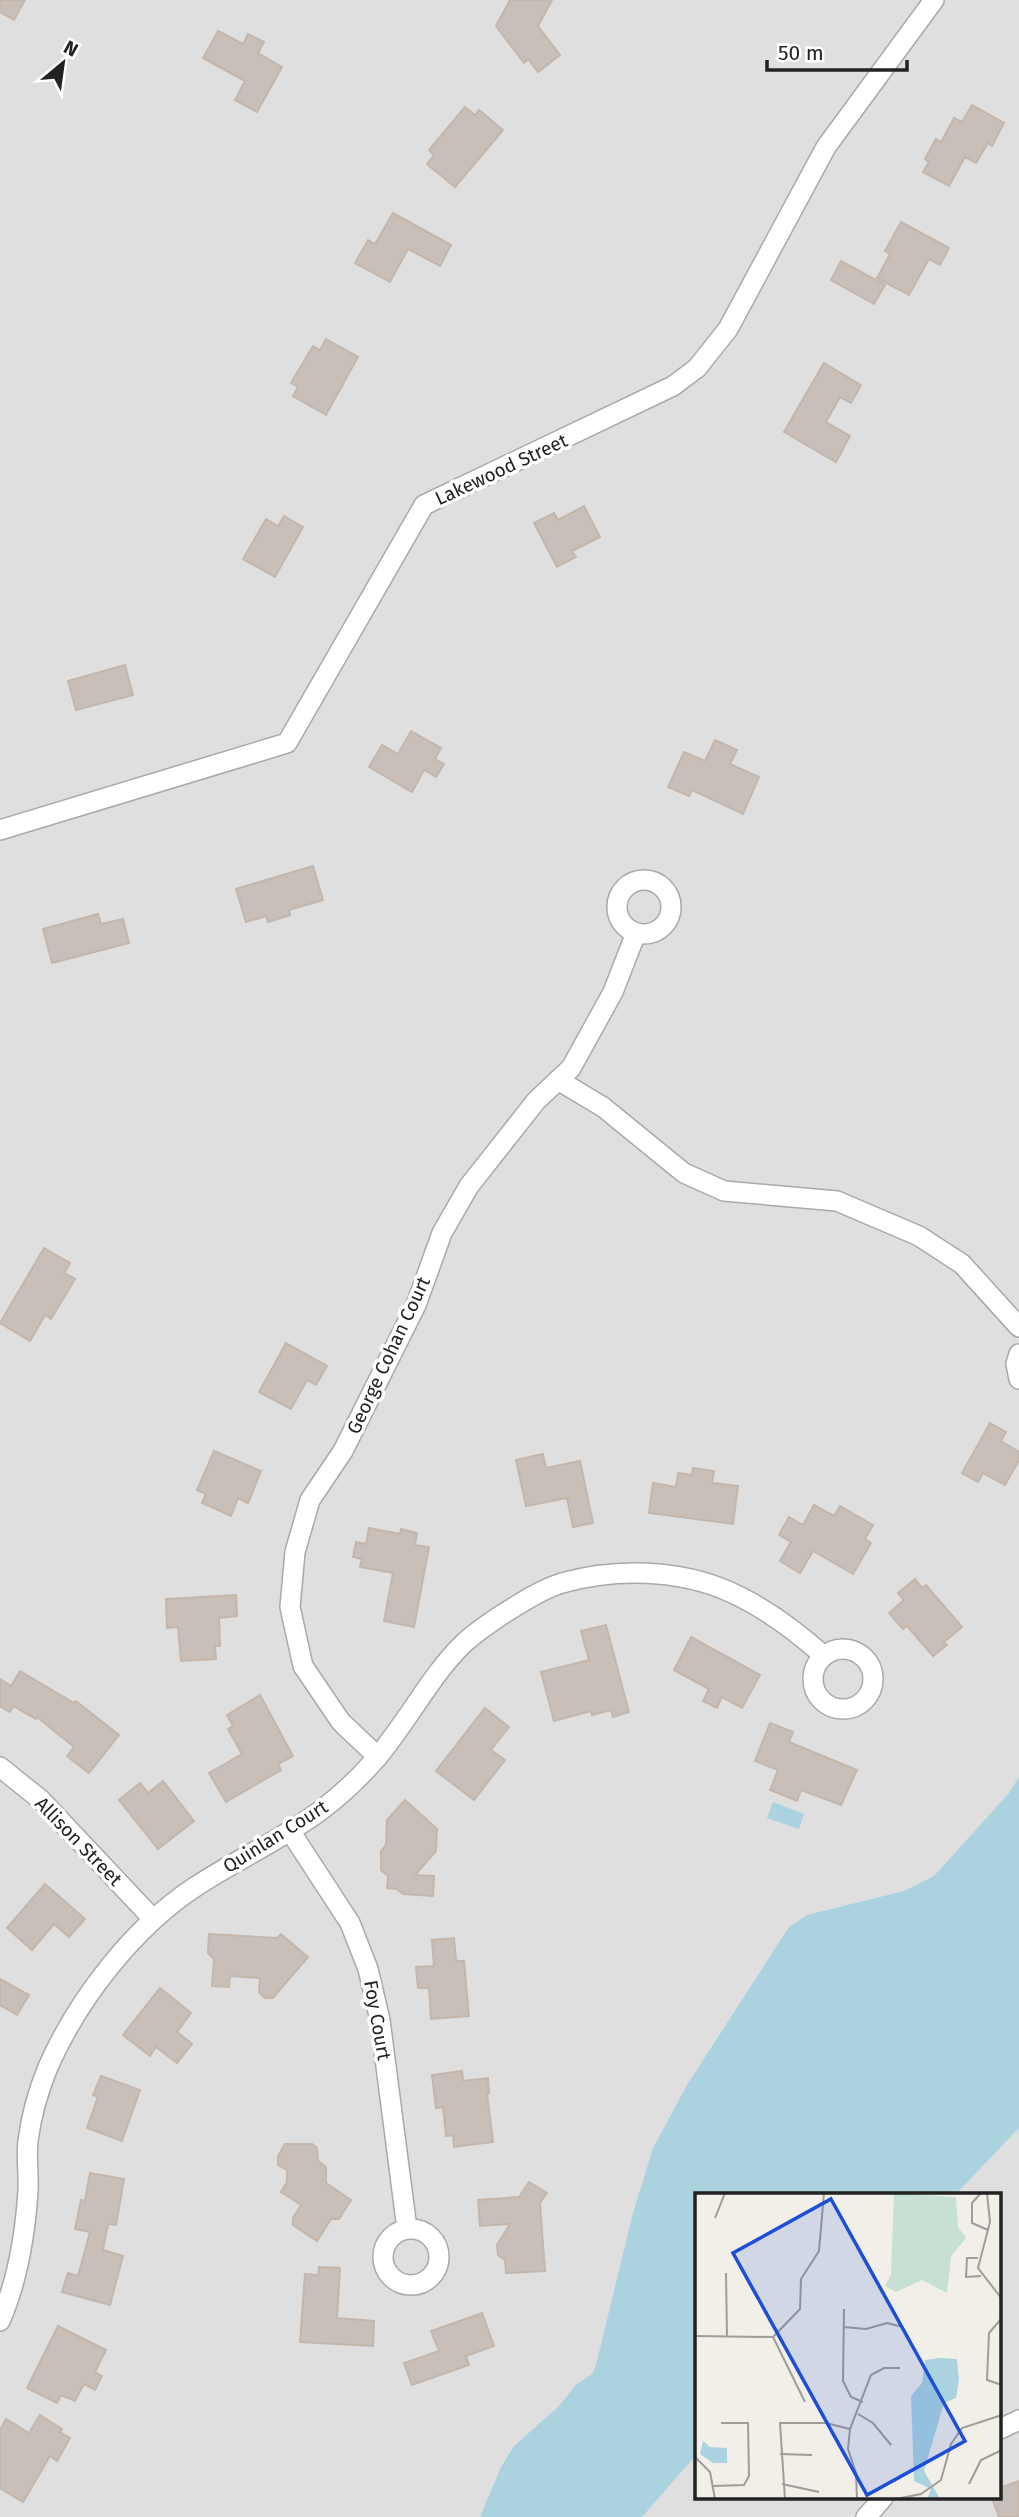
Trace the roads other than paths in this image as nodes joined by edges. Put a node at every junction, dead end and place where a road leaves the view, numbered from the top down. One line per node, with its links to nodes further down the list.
1 (934, 0): 2 (street, Lakewood Street)
2 (0, 830)
3 (636, 933): 4 (street, George Cohan Court)
4 (558, 1080): 5 (street); 9 (street, George Cohan Court)
5 (1019, 1327)
6 (1019, 1354): 7 (street)
7 (1019, 1379)
8 (824, 1656): 9 (street, Quinlan Court)
9 (378, 1757): 11 (street, Quinlan Court)
10 (0, 1767): 12 (street, Allison Street)
11 (290, 1831): 12 (street, Quinlan Court); 13 (street, Foy Court)
12 (153, 1919): 14 (street, Quinlan Court)
13 (407, 2229)
14 (0, 2321)
15 (1019, 2420): 16 (street)
16 (1002, 2428)
17 (881, 2500): 18 (street)
18 (866, 2517)

